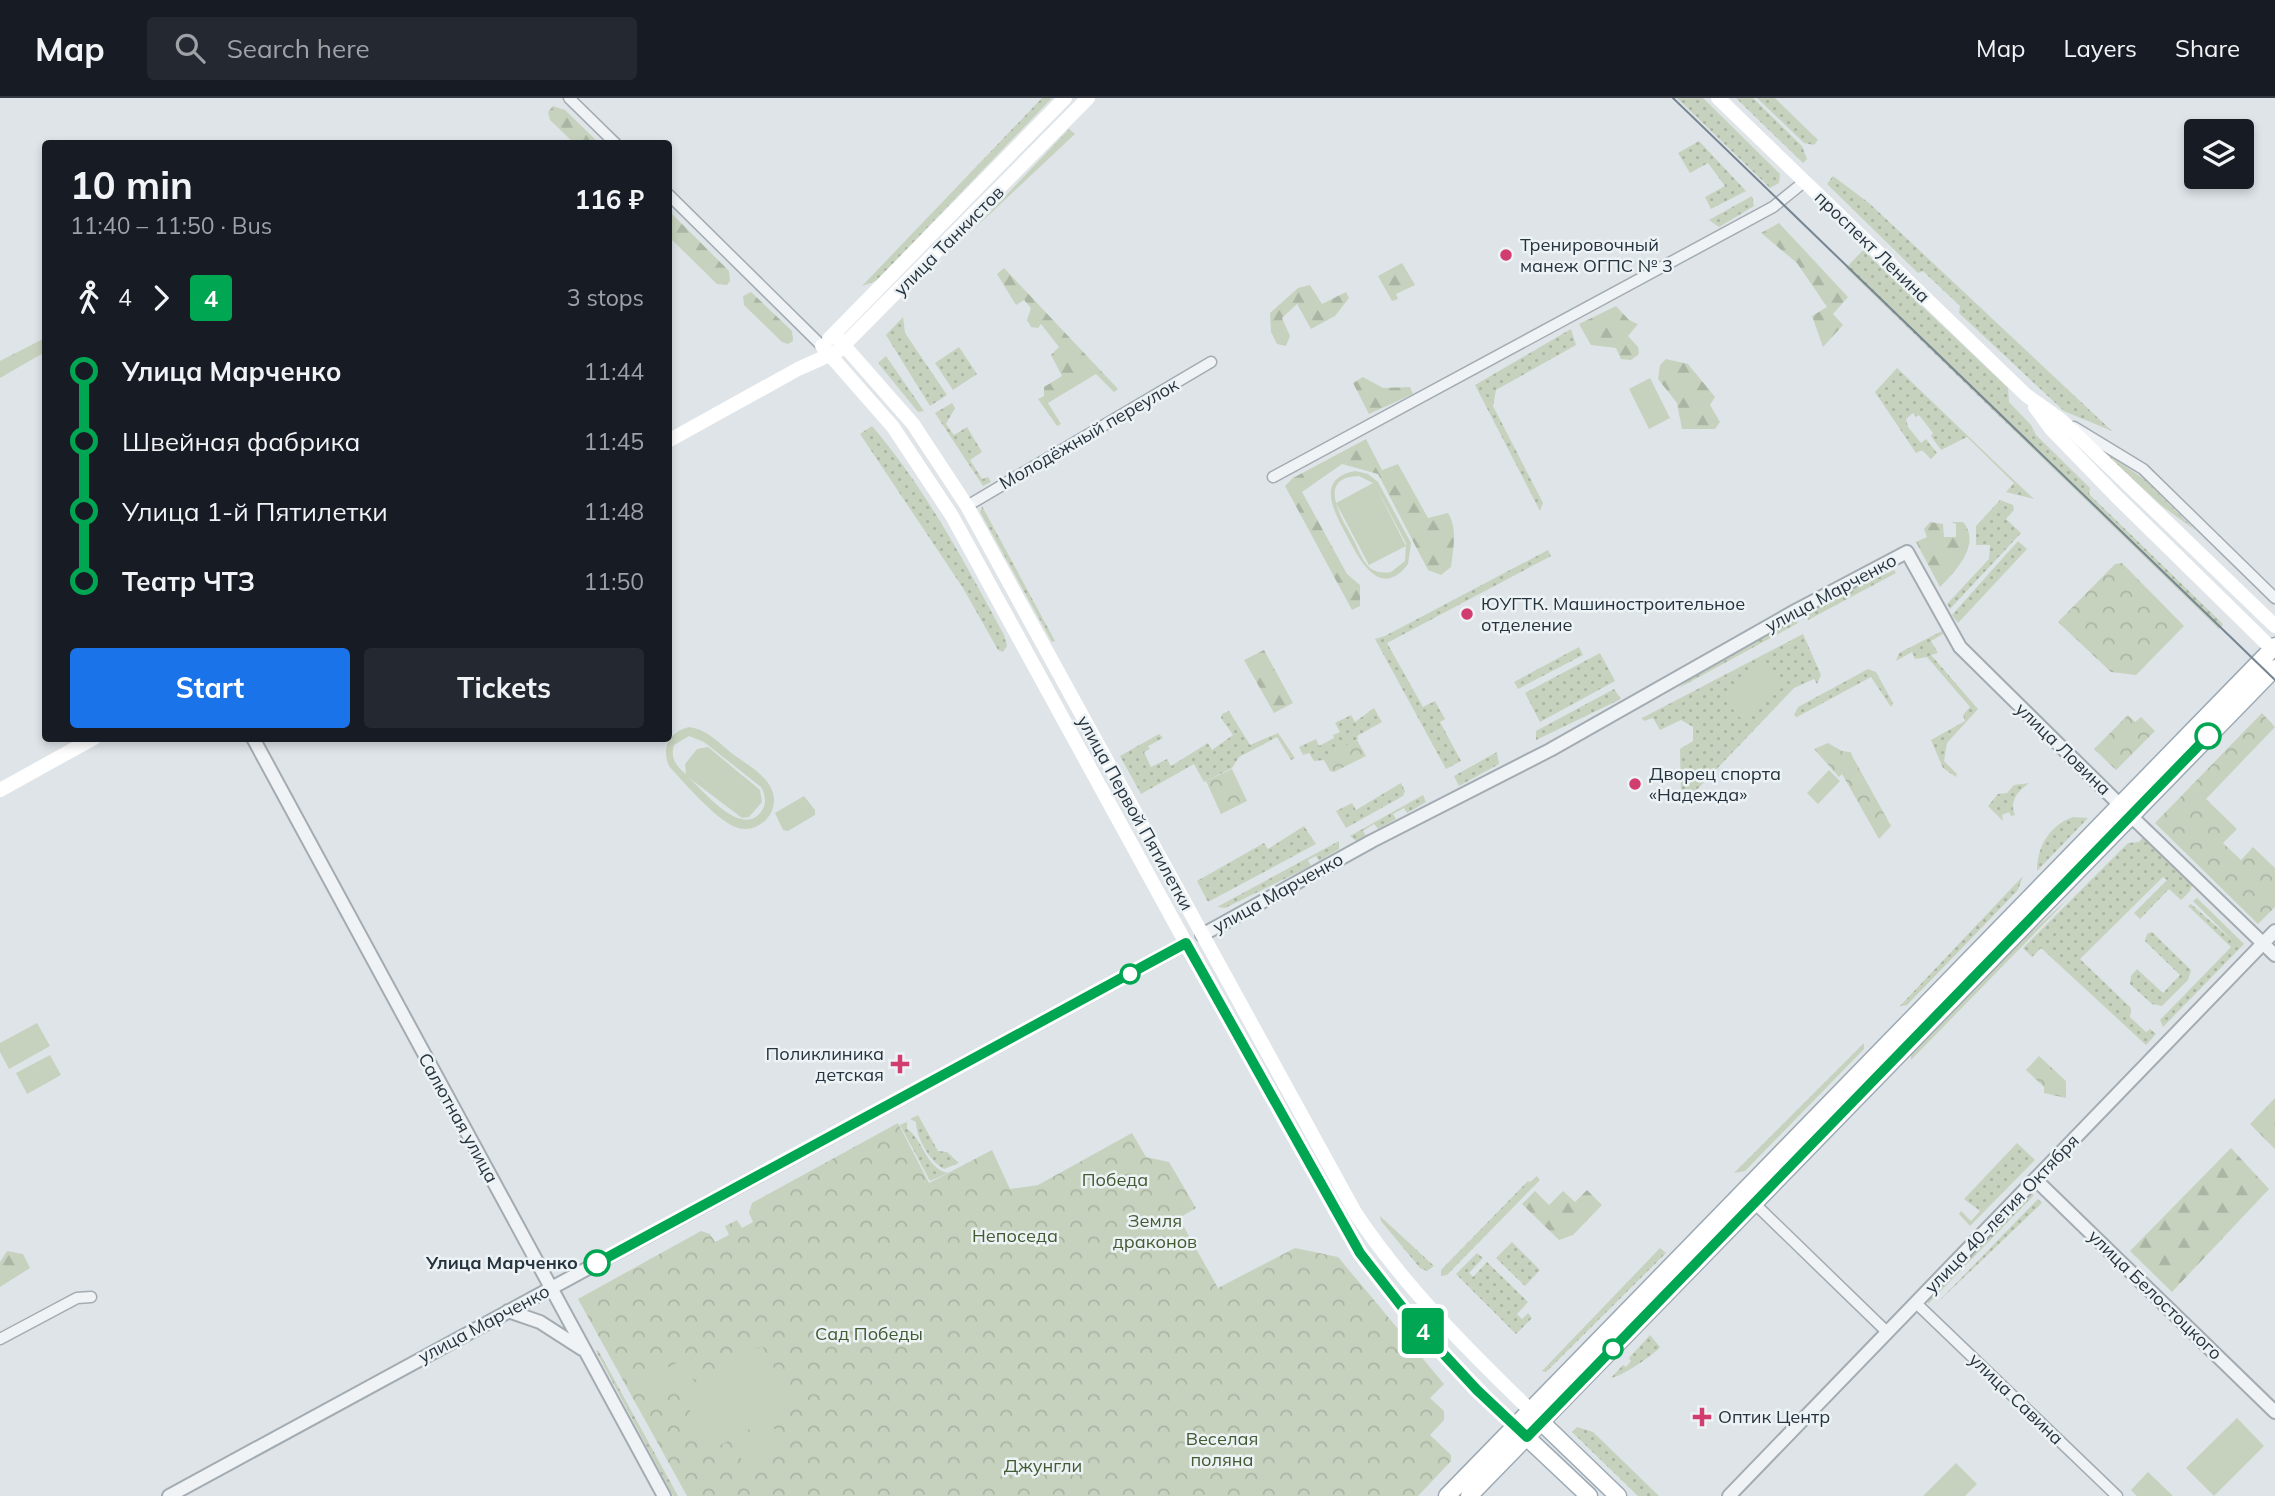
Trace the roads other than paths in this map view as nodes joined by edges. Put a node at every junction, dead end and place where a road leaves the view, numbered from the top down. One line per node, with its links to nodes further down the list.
1 (569, 98): 5 (street)
2 (1065, 98): 9 (main road, улица Танкистов)
3 (1088, 98): 10 (main road, улица Танкистов)
4 (1718, 98): 6 (main road, проспект Ленина)
5 (612, 140)
6 (1804, 182): 13 (main road, проспект Ленина); 16 (street)
7 (672, 198): 8 (street, улица Первой Пятилетки)
8 (811, 334): 9 (street); 11 (street, улица Первой Пятилетки)
9 (834, 334): 10 (main road, улица Первой Пятилетки); 11 (main road, улица Танкистов)
10 (846, 344): 11 (main road, улица Танкистов); 17 (main road, улица Первой Пятилетки)
11 (827, 351): 15 (main road, улица Танкистов); 30 (main road, улица Первой Пятилетки)
12 (1211, 362): 17 (street, Молодёжный переулок)
13 (2026, 395): 14 (main road, проспект Ленина); 21 (main road, проспект Ленина)
14 (2061, 420): 19 (street); 20 (main road, проспект Ленина)
15 (672, 439)
16 (1273, 477)
17 (967, 506): 29 (main road, улица Первой Пятилетки)
18 (1907, 552): 26 (street, улица Ловина); 29 (street, улица Марченко)
19 (2275, 598)
20 (2275, 626)
21 (2274, 648): 26 (main road)
22 (2275, 668): 27 (main road)
23 (87, 742): 25 (main road)
24 (255, 742): 36 (street, Салютная улица)
25 (0, 790)
26 (2119, 804): 27 (main road, улица Ловина); 34 (main road)
27 (2131, 816): 31 (street, улица Ловина); 35 (main road)
28 (2275, 932): 31 (street, улица 40-летия Октября)
29 (1202, 935): 30 (main road, улица Марченко); 43 (main road, улица Первой Пятилетки)
30 (1186, 943): 36 (street, улица Марченко); 46 (main road, улица Первой Пятилетки)
31 (2263, 943): 32 (street, улица Ловина); 33 (street, улица 40-летия Октября)
32 (2275, 955)
33 (2035, 1179): 38 (street, улица 40-летия Октября); 44 (street, улица Белостоцкого)
34 (1742, 1191): 35 (main road); 43 (main road)
35 (1754, 1203): 40 (street); 45 (main road)
36 (552, 1287): 39 (street, улица Марченко); 42 (street, Салютная улица)
37 (90, 1297): 41 (street)
38 (1916, 1303): 40 (street, улица 40-летия Октября); 55 (street, улица Савина)
39 (508, 1311): 42 (street); 48 (street, улица Марченко)
40 (1887, 1332): 54 (street, улица 40-летия Октября)
41 (0, 1339)
42 (587, 1353): 49 (street, Салютная улица)
43 (1529, 1409): 45 (main road, улица Первой Пятилетки); 46 (main road)
44 (2275, 1412)
45 (1542, 1422): 47 (main road); 53 (main road, улица Первой Пятилетки)
46 (1513, 1425): 47 (main road, улица Первой Пятилетки); 50 (main road)
47 (1527, 1437): 51 (main road); 52 (main road, улица Первой Пятилетки)
48 (169, 1496)
49 (664, 1496)
50 (1447, 1496)
51 (1469, 1496)
52 (1589, 1496)
53 (1618, 1496)
54 (1729, 1496)
55 (2117, 1496)

